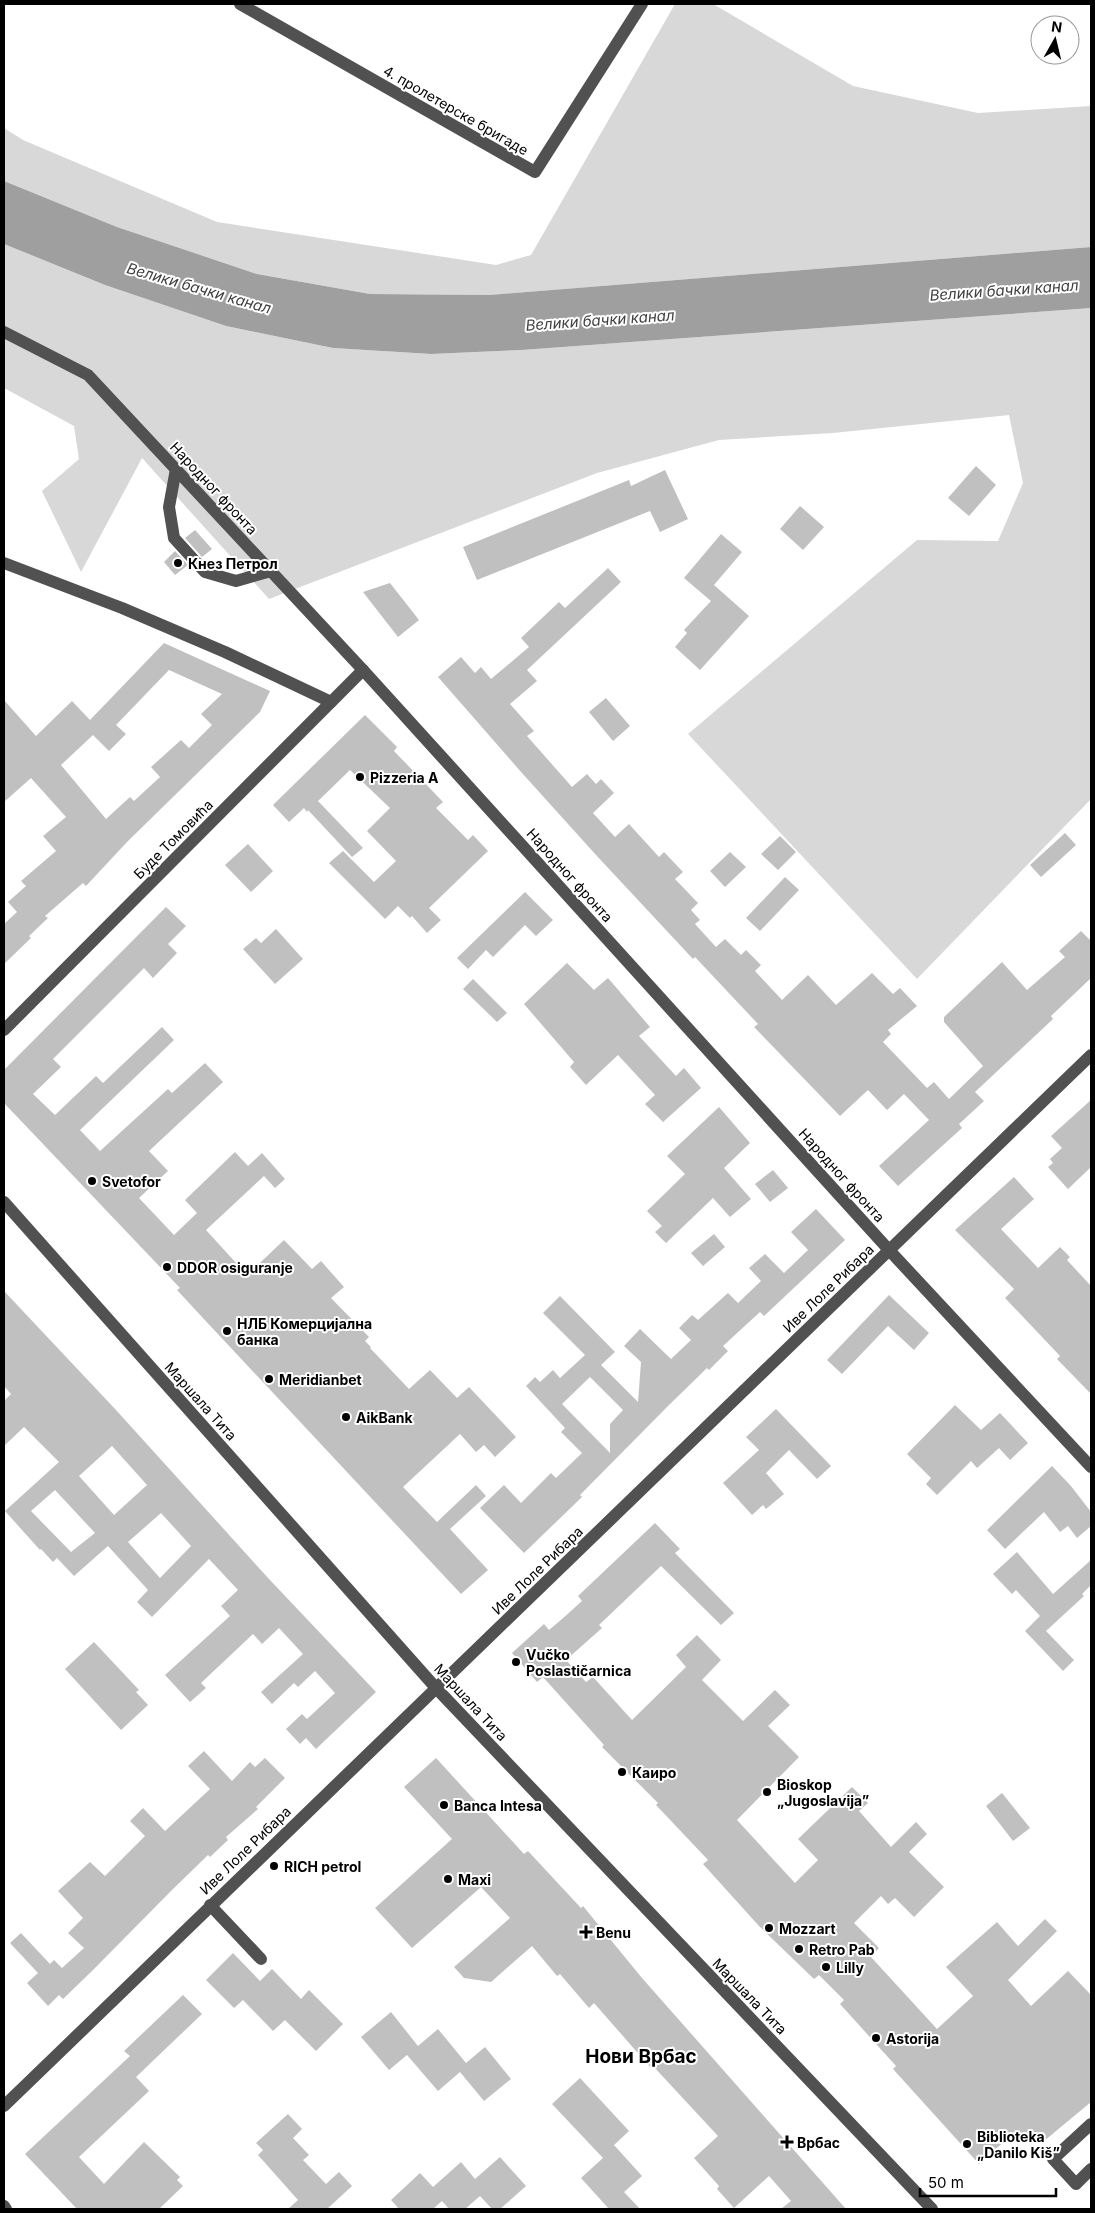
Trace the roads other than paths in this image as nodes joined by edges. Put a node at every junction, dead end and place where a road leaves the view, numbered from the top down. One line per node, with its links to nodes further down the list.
1 (240, 4): 2 (street, 4. пролетерске бригаде)
2 (642, 4)
3 (4, 332): 4 (street, Народног фронта)
4 (176, 469): 6 (street, Народног фронта); 6 (street)
5 (4, 563): 8 (street)
6 (271, 571): 7 (street, Народног фронта)
7 (363, 670): 8 (street, Буде Томовића); 12 (street, Народног фронта)
8 (331, 702): 9 (street, Буде Томовића)
9 (4, 1030)
10 (1091, 1055): 12 (street, Иве Лоле Рибара)
11 (4, 1202): 14 (street, Маршала Тита)
12 (889, 1250): 13 (street, Народног фронта); 14 (street, Иве Лоле Рибара)
13 (1091, 1467)
14 (436, 1688): 15 (street, Иве Лоле Рибара); 22 (street, Маршала Тита)
15 (210, 1905): 16 (street); 17 (street, Иве Лоле Рибара)
16 (261, 1959)
17 (4, 2106)
18 (1091, 2124): 19 (street)
19 (1091, 2169)
20 (4, 2206): 21 (street)
21 (6, 2209)
22 (932, 2209)

